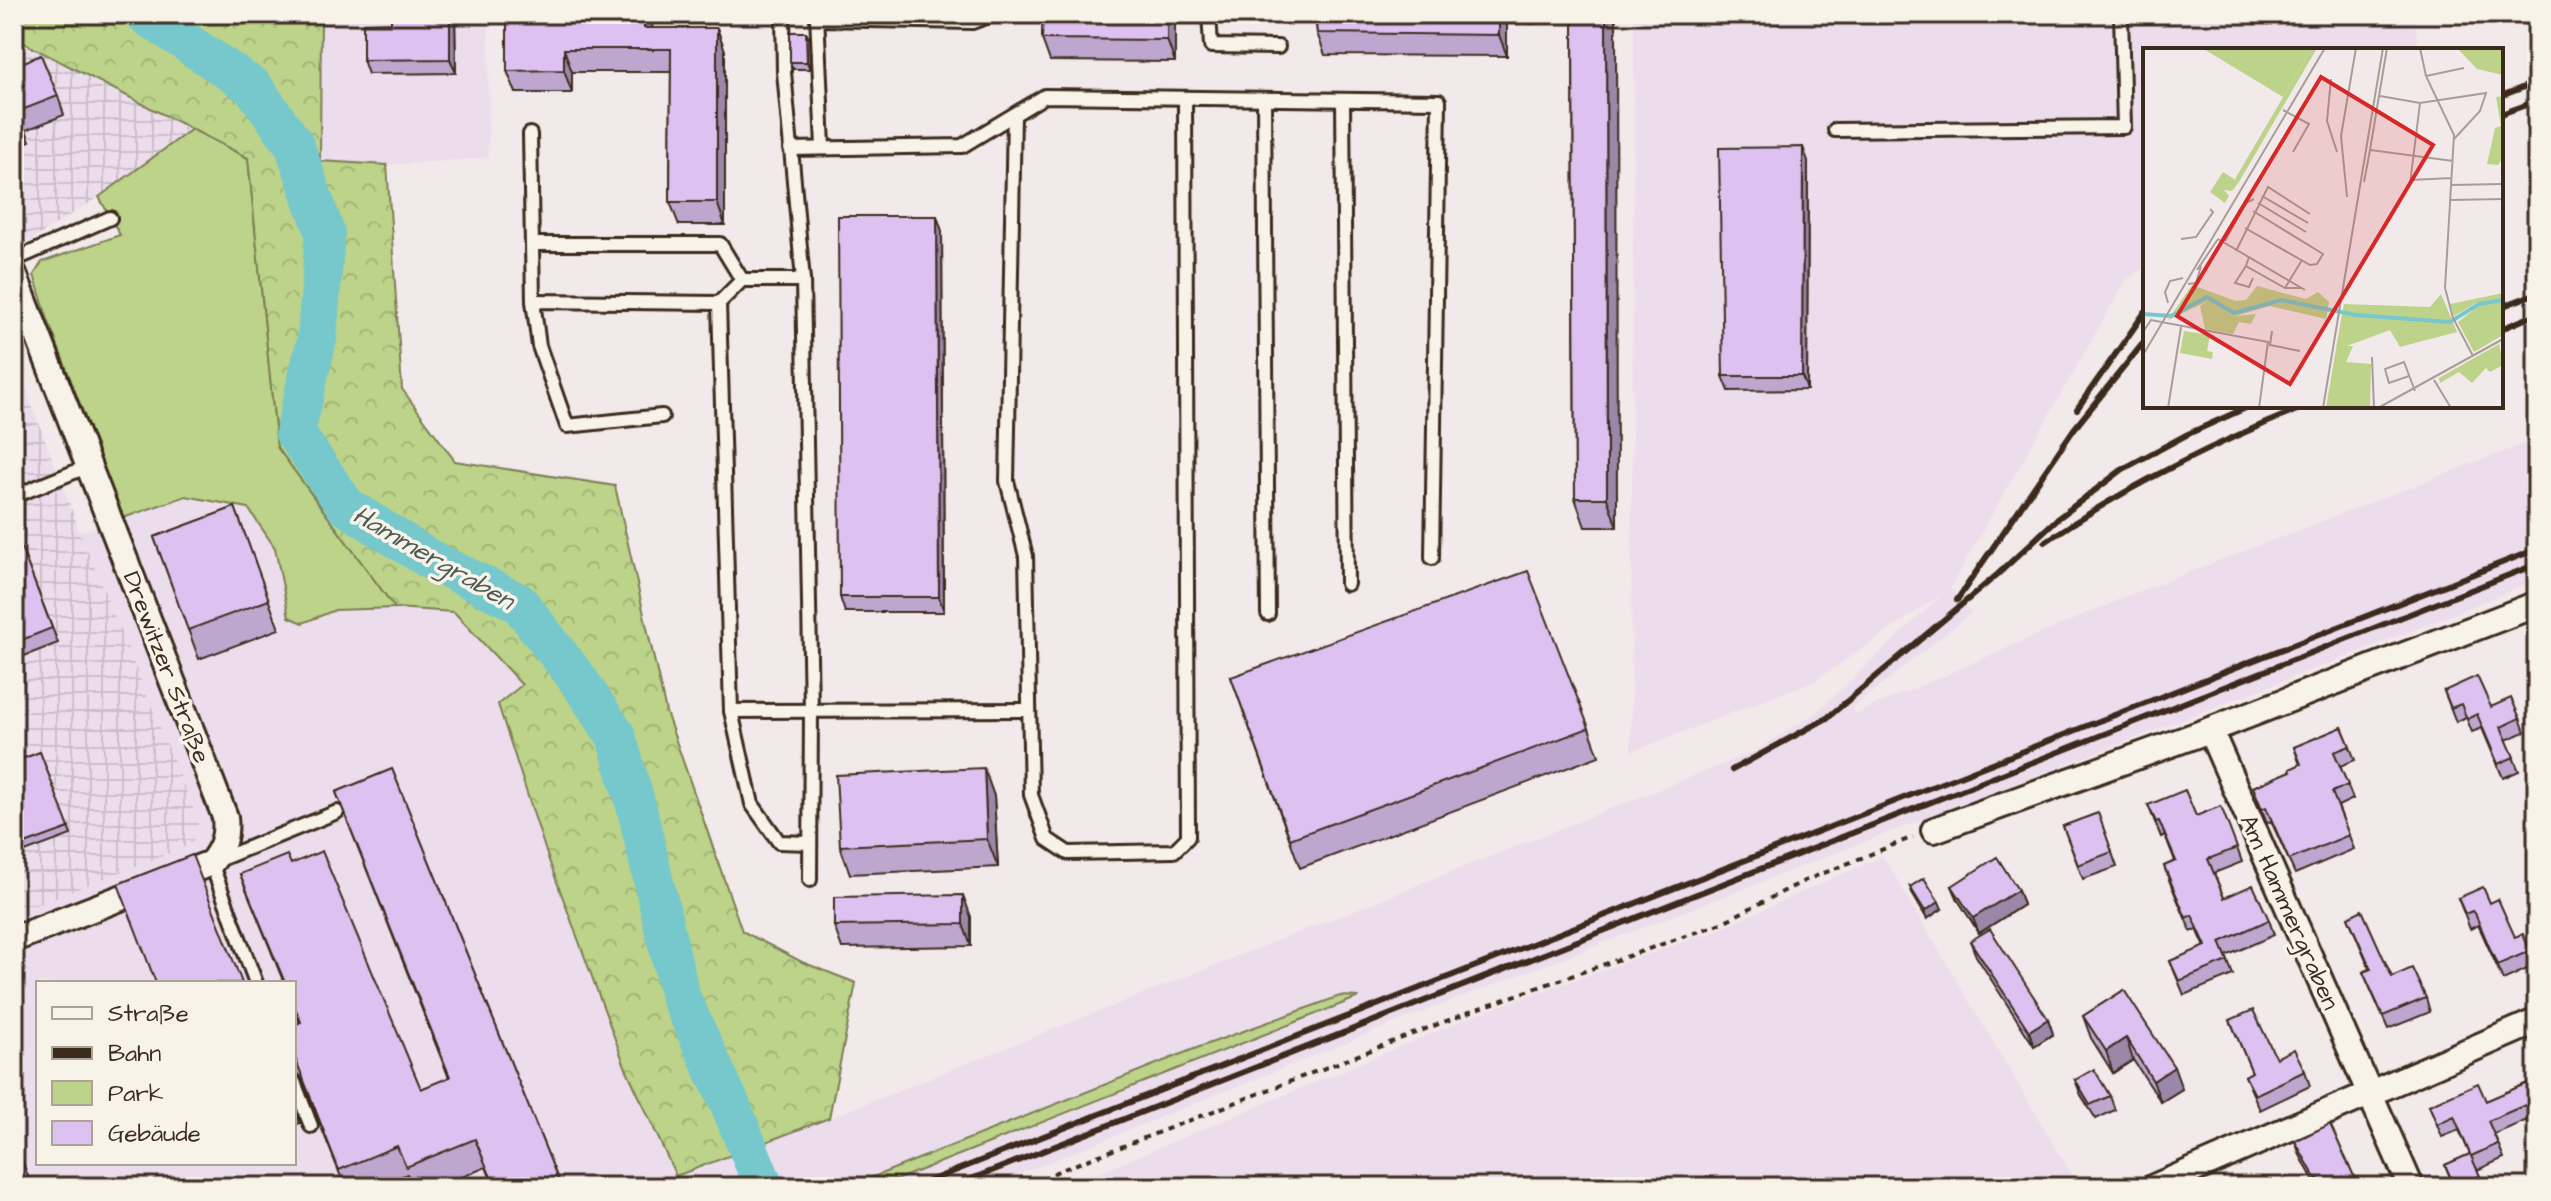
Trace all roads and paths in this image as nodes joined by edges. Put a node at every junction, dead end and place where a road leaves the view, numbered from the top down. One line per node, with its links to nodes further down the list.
1 (783, 14): 14 (lane)
2 (994, 14): 5 (lane)
3 (1209, 14): 6 (lane)
4 (2121, 14): 11 (lane)
5 (817, 16): 13 (lane)
6 (1278, 47)
7 (1185, 98): 8 (lane); 10 (lane); 31 (lane)
8 (1264, 99): 9 (lane); 29 (lane)
9 (1343, 100): 26 (lane); 27 (lane)
10 (1014, 115): 13 (lane); 31 (lane)
11 (1835, 130)
12 (530, 134): 16 (lane)
13 (823, 147): 14 (lane)
14 (790, 149): 20 (lane)
15 (110, 218): 17 (lane)
16 (532, 244): 19 (lane); 21 (lane)
17 (14, 260)
18 (14, 274): 24 (street, Drewitzer Straße)
19 (742, 280): 20 (lane); 22 (lane)
20 (803, 280): 30 (lane)
21 (533, 301): 22 (lane); 23 (lane)
22 (719, 303): 32 (lane)
23 (662, 416)
24 (89, 466): 25 (lane); 37 (street, Drewitzer Straße)
25 (22, 493)
26 (1432, 558)
27 (1347, 584)
28 (2537, 604): 33 (street)
29 (1268, 614)
30 (811, 710): 31 (lane); 32 (lane); 36 (lane)
31 (1028, 710)
32 (731, 711): 36 (lane)
33 (2210, 730): 35 (street); 43 (street, Am Hammergraben)
34 (337, 812): 37 (lane)
35 (1934, 830): 46 (path)
36 (810, 843): 38 (lane)
37 (211, 863): 39 (street); 40 (lane)
38 (810, 880)
39 (14, 939)
40 (255, 981)
41 (2537, 1021): 43 (street)
42 (296, 1087): 44 (lane)
43 (2370, 1093): 45 (street); 47 (street, Am Hammergraben)
44 (311, 1126)
45 (2162, 1185)
46 (1033, 1187)
47 (2411, 1187)

